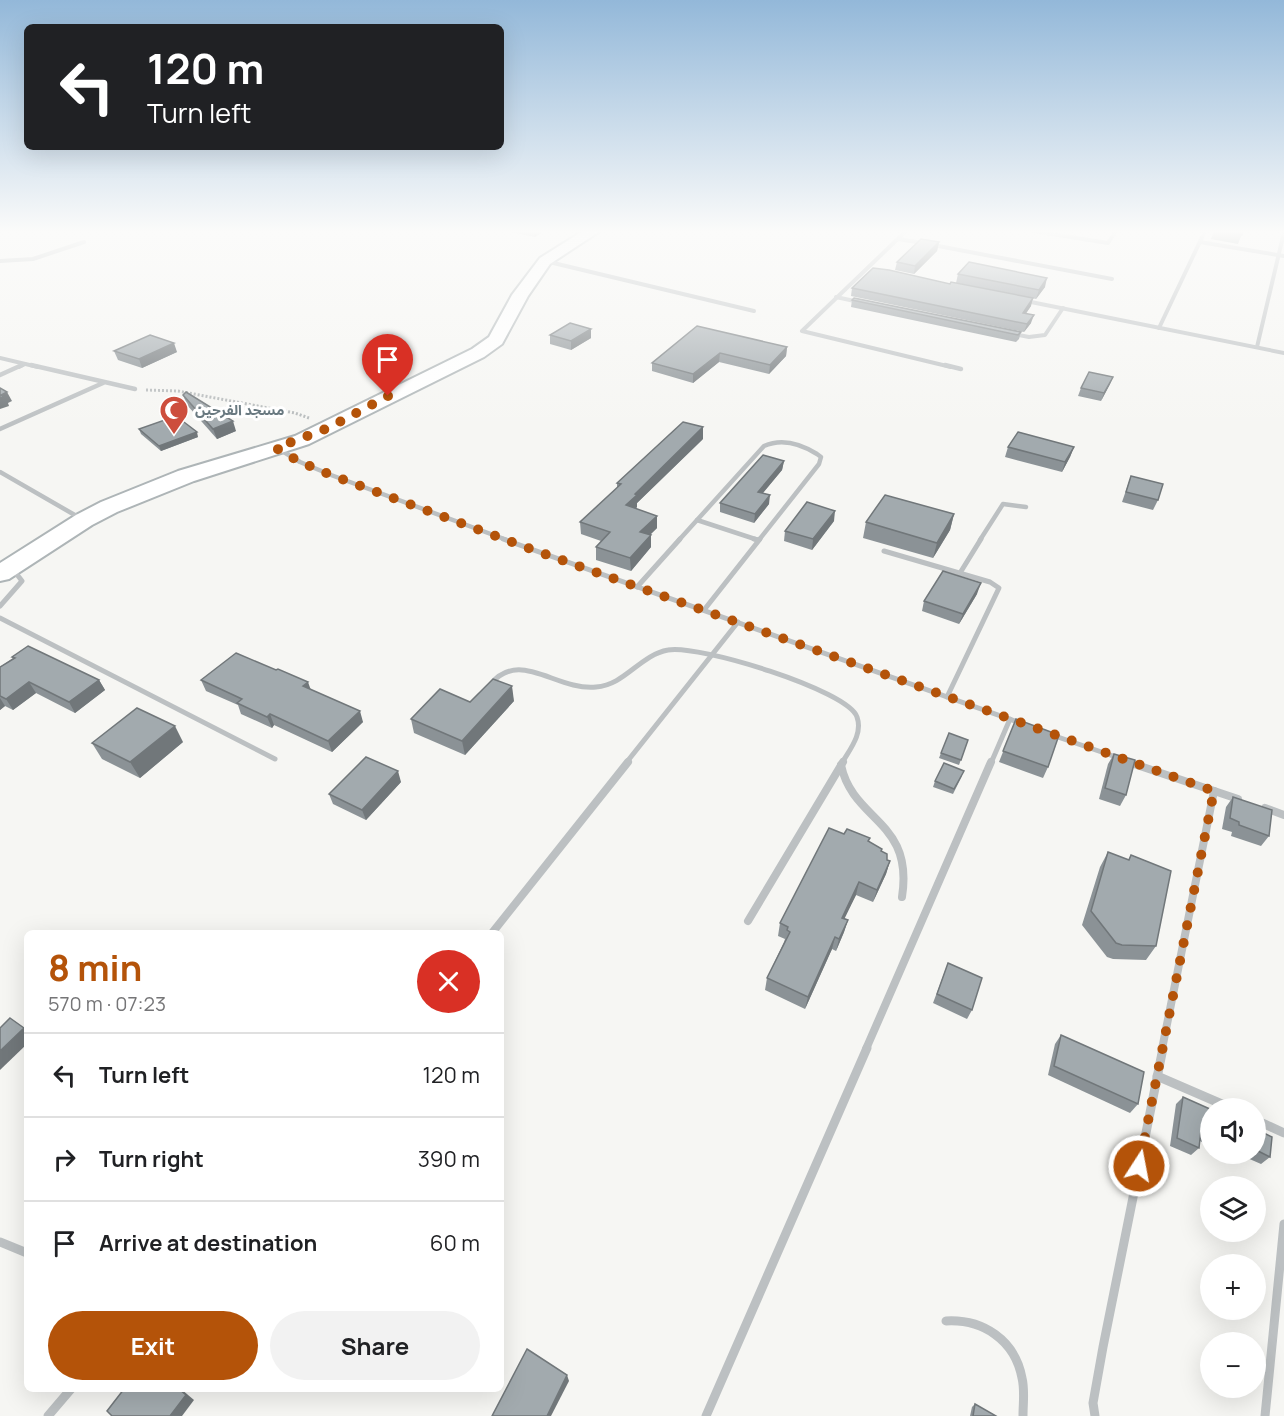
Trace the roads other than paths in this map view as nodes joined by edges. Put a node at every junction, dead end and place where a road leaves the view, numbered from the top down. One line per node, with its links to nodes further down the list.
1 (519, 297): 21 (street)
2 (696, 297): 9 (street)
3 (836, 297): 7 (street); 16 (street)
4 (1174, 297): 10 (street)
5 (1268, 297): 12 (street)
6 (1016, 299): 8 (street)
7 (870, 304)
8 (1063, 308): 10 (street); 11 (street)
9 (754, 311)
10 (1159, 328): 12 (street)
11 (1006, 333)
12 (1257, 347): 13 (street)
13 (1284, 353)
14 (0, 358): 15 (street)
15 (25, 364): 17 (street); 18 (street)
16 (961, 369)
17 (0, 375)
18 (104, 382): 19 (street); 20 (street)
19 (135, 390)
20 (0, 429)
21 (276, 448): 24 (street); 30 (street)
22 (0, 472): 24 (street)
23 (1026, 507): 29 (street)
24 (84, 520): 28 (street)
25 (697, 520): 26 (street); 26 (street); 30 (street)
26 (758, 540): 32 (street)
27 (884, 551): 29 (street)
28 (6, 571): 31 (street)
29 (960, 573): 37 (street)
30 (637, 587): 32 (street)
31 (0, 606)
32 (704, 610): 34 (street)
33 (0, 618): 41 (street)
34 (738, 622): 35 (street); 37 (street)
35 (713, 654): 36 (street); 42 (street); 49 (street)
36 (487, 688)
37 (947, 697): 38 (street)
38 (1010, 719): 39 (street); 60 (street)
39 (1031, 727)
40 (1042, 731): 43 (street)
41 (275, 759)
42 (841, 765): 47 (street); 48 (street)
43 (1214, 791): 44 (street); 50 (street)
44 (1244, 801)
45 (1254, 805): 46 (street)
46 (1284, 815)
47 (902, 897)
48 (748, 921)
49 (494, 930)
50 (1157, 1076): 51 (street); 62 (street)
51 (1208, 1098)
52 (1266, 1125): 53 (street)
53 (1284, 1133)
54 (1284, 1224): 63 (street)
55 (0, 1242): 56 (street)
56 (24, 1252)
57 (946, 1321): 61 (street)
58 (68, 1392): 59 (street)
59 (48, 1416)
60 (706, 1416)
61 (1023, 1416)
62 (1095, 1416)
63 (1265, 1416)

